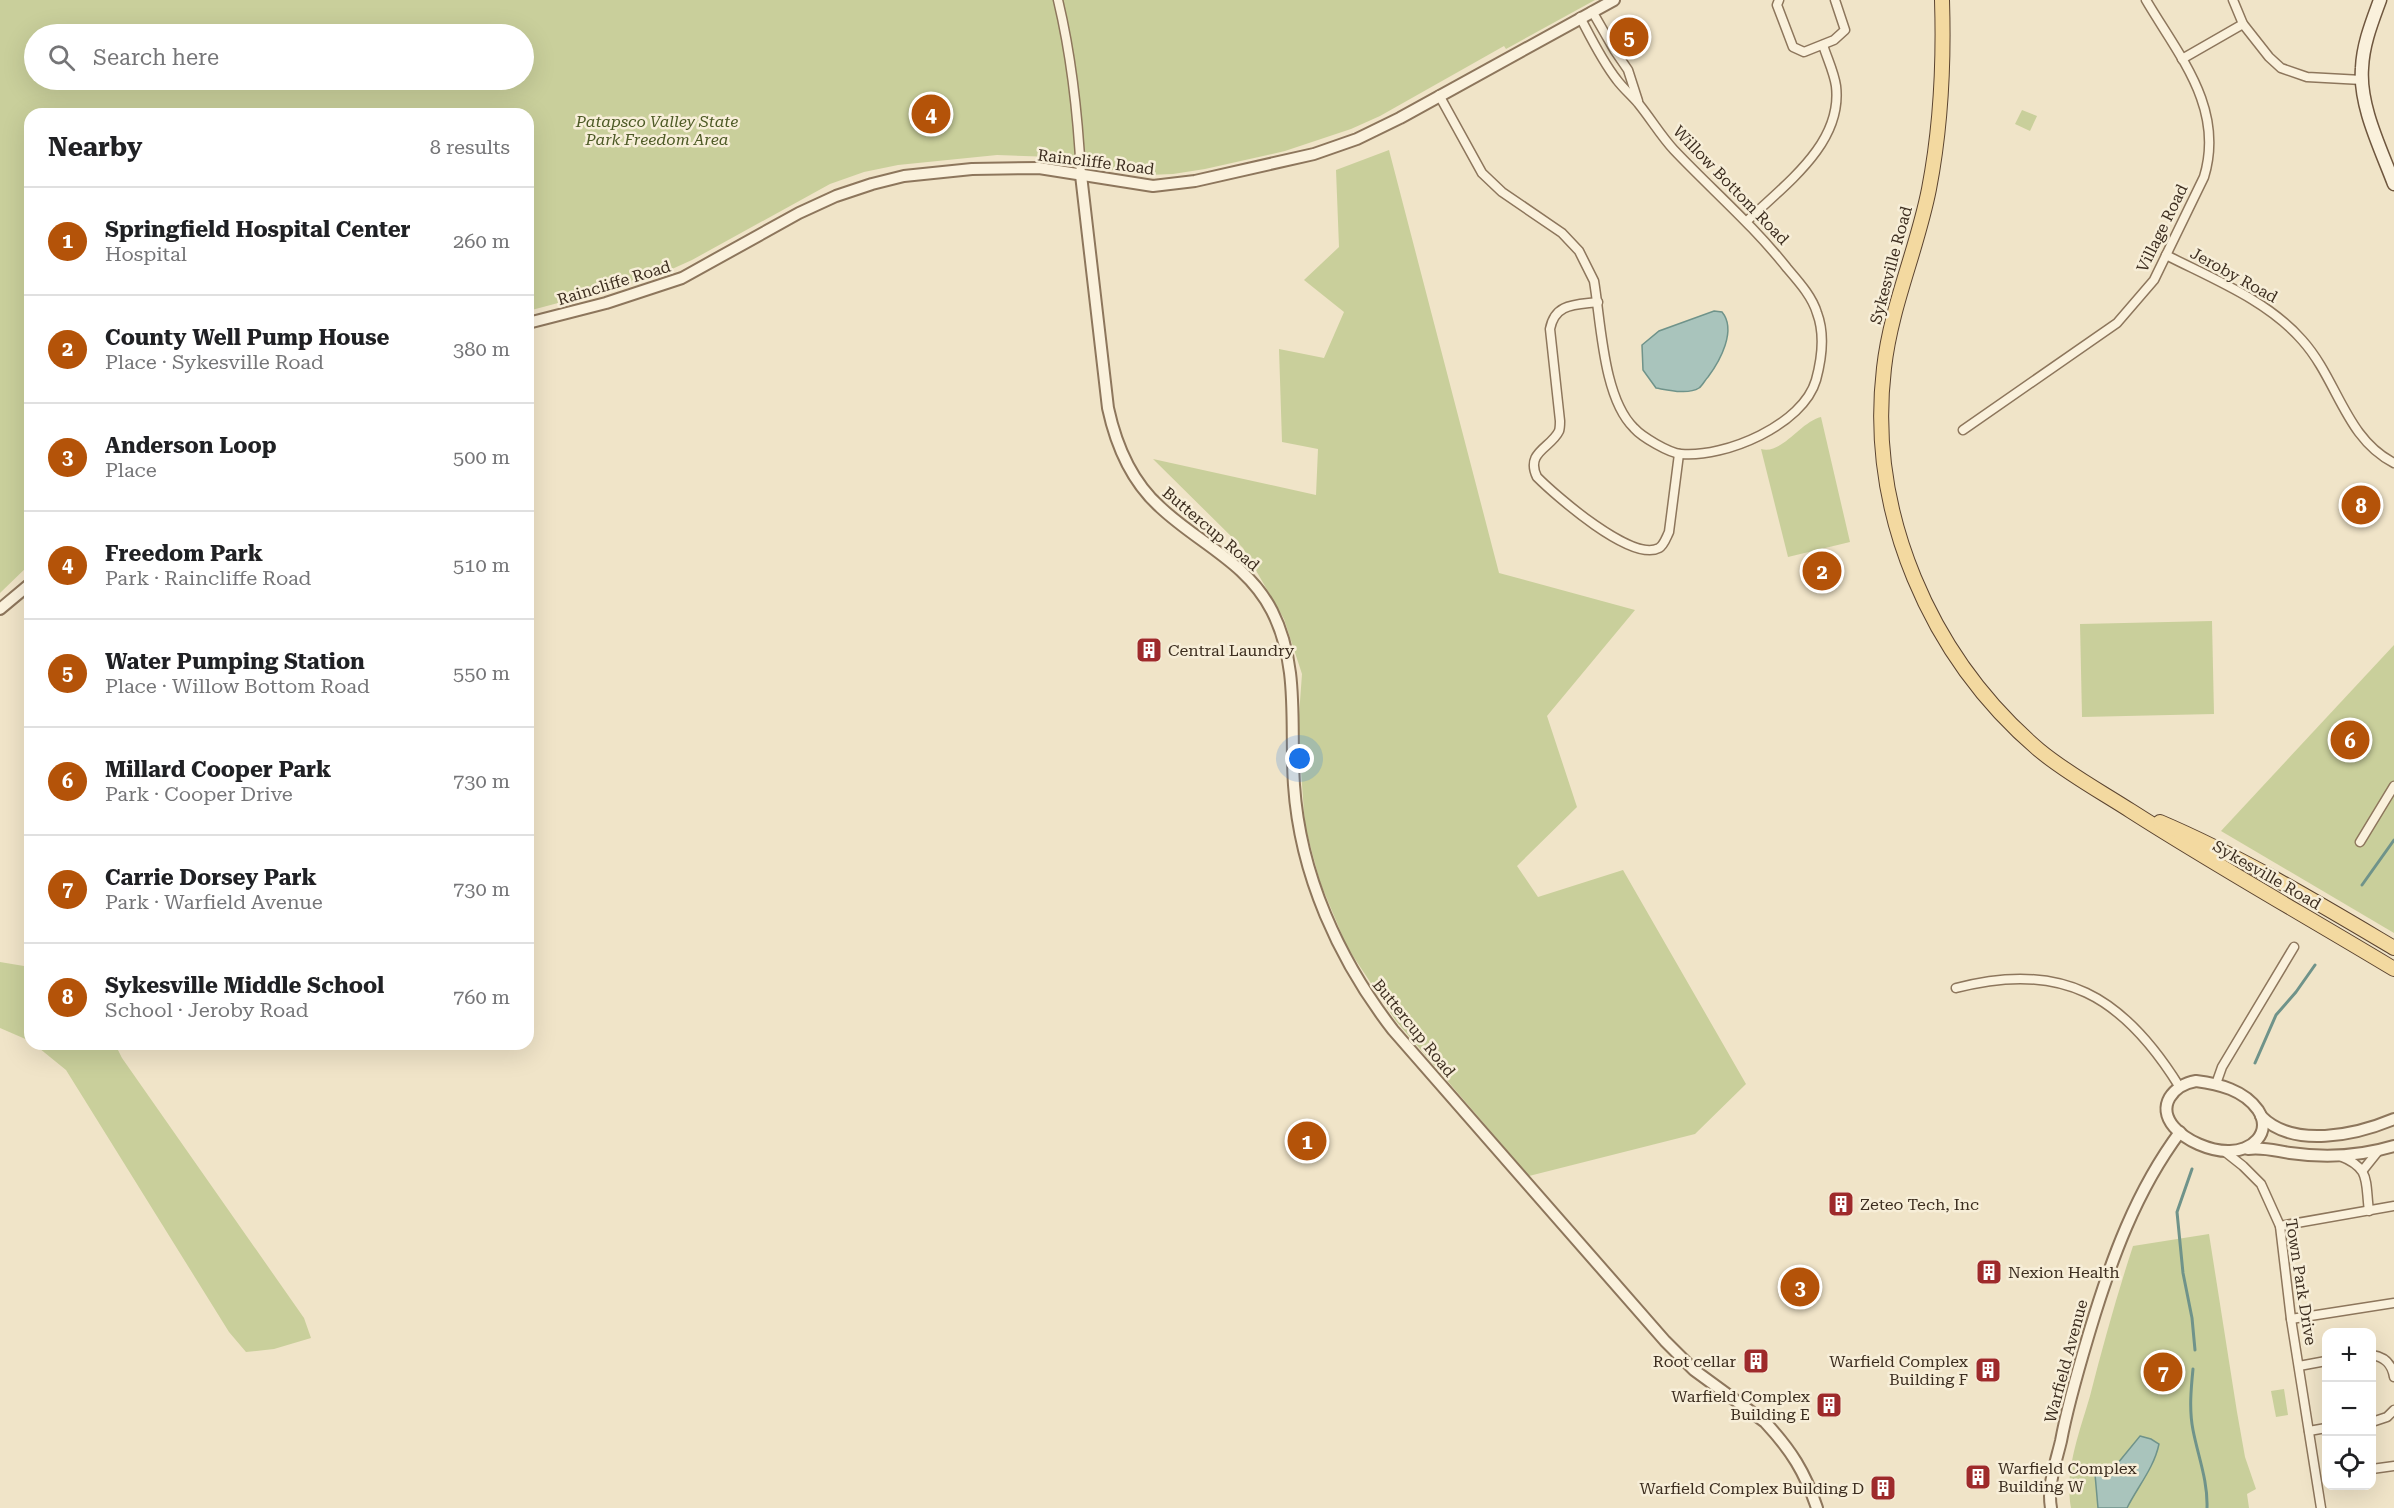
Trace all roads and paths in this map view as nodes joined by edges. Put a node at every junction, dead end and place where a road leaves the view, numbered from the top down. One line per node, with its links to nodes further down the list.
1 (1058, 0): 17 (street, Buttercup Road)
2 (1614, 0): 9 (street, Raincliffe Road)
3 (1779, 0): 12 (street)
4 (1835, 0): 12 (street)
5 (1942, 0): 29 (main road, Sykesville Road)
6 (2146, 0): 13 (street, Village Road)
7 (2233, 0): 11 (street)
8 (2380, 0): 14 (main road)
9 (1592, 11): 10 (street, Raincliffe Road); 16 (street, Willow Bottom Road)
10 (1580, 17): 15 (street, Raincliffe Road); 16 (street, Willow Bottom Road)
11 (2243, 24): 13 (street); 14 (street)
12 (1823, 45): 19 (street)
13 (2182, 59): 20 (street, Village Road)
14 (2362, 80): 18 (main road)
15 (1440, 95): 17 (street, Raincliffe Road); 21 (street)
16 (1639, 105): 19 (street, Willow Bottom Road)
17 (1081, 175): 22 (street, Raincliffe Road); 63 (street, Buttercup Road)
18 (2394, 184)
19 (1747, 220): 24 (street, Willow Bottom Road)
20 (2166, 255): 23 (street, Village Road); 25 (street, Jeroby Road)
21 (1598, 302): 24 (street); 24 (street)
22 (534, 321)
23 (1963, 430)
24 (1679, 454)
25 (2394, 463)
26 (24, 589): 27 (street)
27 (0, 609)
28 (2394, 786): 30 (street)
29 (2125, 807): 32 (main road, Sykesville Road); 33 (main road, Sykesville Road)
30 (2360, 842)
31 (2294, 947): 35 (street)
32 (2394, 948)
33 (2394, 969)
34 (1956, 988): 36 (street)
35 (2216, 1084): 36 (street); 37 (street)
36 (2179, 1086): 39 (street)
37 (2261, 1116): 38 (street); 41 (street)
38 (2394, 1119)
39 (2180, 1132): 43 (street); 64 (street, Warfield Avenue)
40 (2394, 1146): 42 (street)
41 (2248, 1149): 43 (street); 44 (street)
42 (2379, 1150): 44 (street); 45 (street)
43 (2224, 1151): 48 (street, Town Park Drive)
44 (2338, 1156): 45 (street)
45 (2363, 1170): 47 (street)
46 (2394, 1206): 47 (street)
47 (2369, 1211): 48 (street)
48 (2280, 1227): 50 (street, Town Park Drive)
49 (2394, 1304): 50 (street)
50 (2291, 1319): 53 (street, Town Park Drive)
51 (2376, 1356): 54 (street)
52 (2322, 1362): 53 (street)
53 (2299, 1366): 58 (street, Town Park Drive)
54 (2394, 1377)
55 (2394, 1410): 56 (street)
56 (2376, 1421)
57 (2322, 1429): 58 (street)
58 (2309, 1431): 62 (street, Town Park Drive)
59 (2394, 1466): 60 (street)
60 (2376, 1468)
61 (2322, 1477): 62 (street)
62 (2316, 1478): 65 (street, Town Park Drive)
63 (1817, 1508)
64 (2051, 1508)
65 (2321, 1508)

